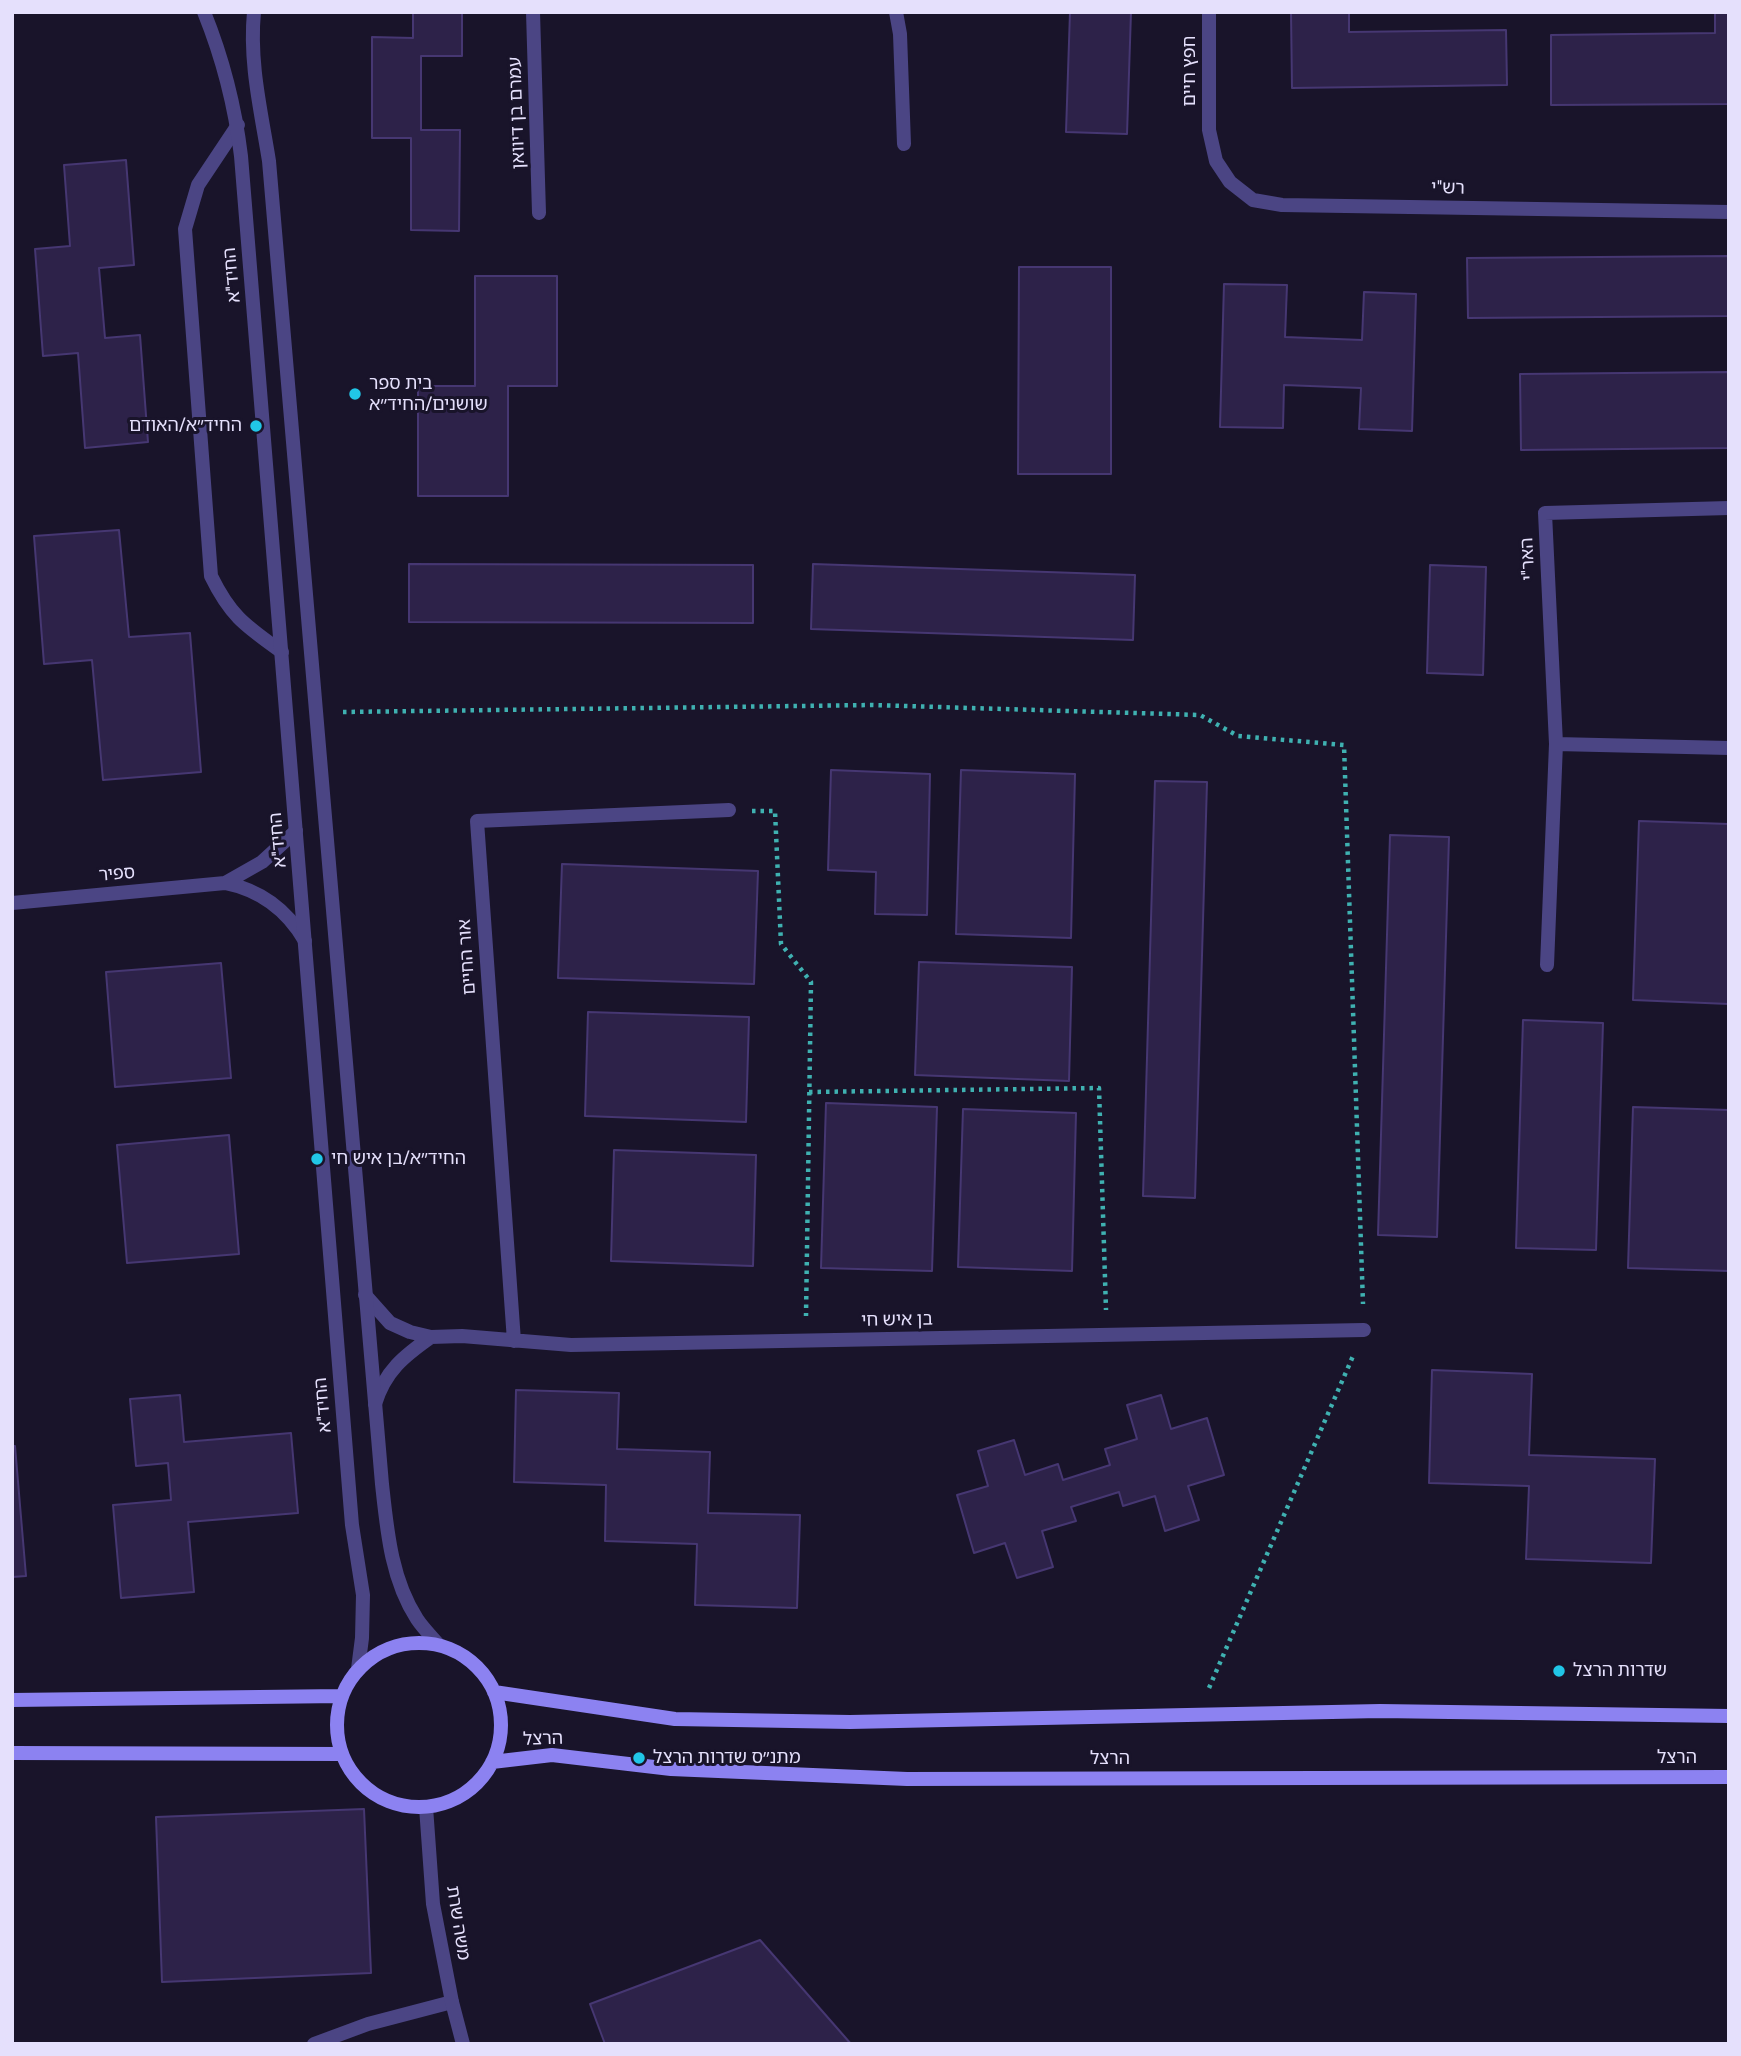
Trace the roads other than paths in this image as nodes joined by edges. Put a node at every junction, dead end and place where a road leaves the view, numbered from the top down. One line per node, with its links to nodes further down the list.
1 (204, 12): 6 (street, החיד"א)
2 (254, 12): 21 (street)
3 (533, 12): 10 (street, עמרם בן דיוואן)
4 (896, 12): 8 (street)
5 (1209, 12): 7 (street, חפץ חיים)
6 (237, 125): 12 (street, החיד"א); 12 (street)
7 (1209, 130): 9 (street, רש"י)
8 (904, 145)
9 (1729, 212)
10 (539, 213)
11 (1729, 508): 13 (street, האר"י)
12 (282, 652): 16 (street, החיד"א)
13 (1556, 744): 14 (street); 20 (street, האר"י)
14 (1729, 748)
15 (729, 810): 24 (street, אור החיים)
16 (296, 831): 17 (street, ספיר); 19 (street, החיד"א)
17 (225, 883): 18 (street, ספיר); 19 (street, ספיר)
18 (12, 903)
19 (305, 941): 27 (street, החיד"א)
20 (1547, 965)
21 (365, 1295): 23 (street, בן איש חי); 25 (street)
22 (1364, 1330): 24 (street, בן איש חי)
23 (431, 1337): 24 (street, בן איש חי); 25 (street)
24 (514, 1342)
25 (375, 1405): 26 (street)
26 (438, 1644): 27 (main road); 28 (main road)
27 (358, 1669): 29 (main road)
28 (494, 1692): 31 (main road, הרצל); 34 (main road)
29 (341, 1696): 30 (main road); 33 (main road)
30 (12, 1700)
31 (1729, 1716)
32 (12, 1753): 33 (main road)
33 (342, 1754): 36 (main road)
34 (492, 1762): 35 (main road, הרצל); 36 (main road)
35 (1729, 1777)
36 (426, 1807): 37 (street, משה שרת)
37 (452, 2002): 38 (street); 39 (street, משה שרת)
38 (314, 2044)
39 (463, 2044)

